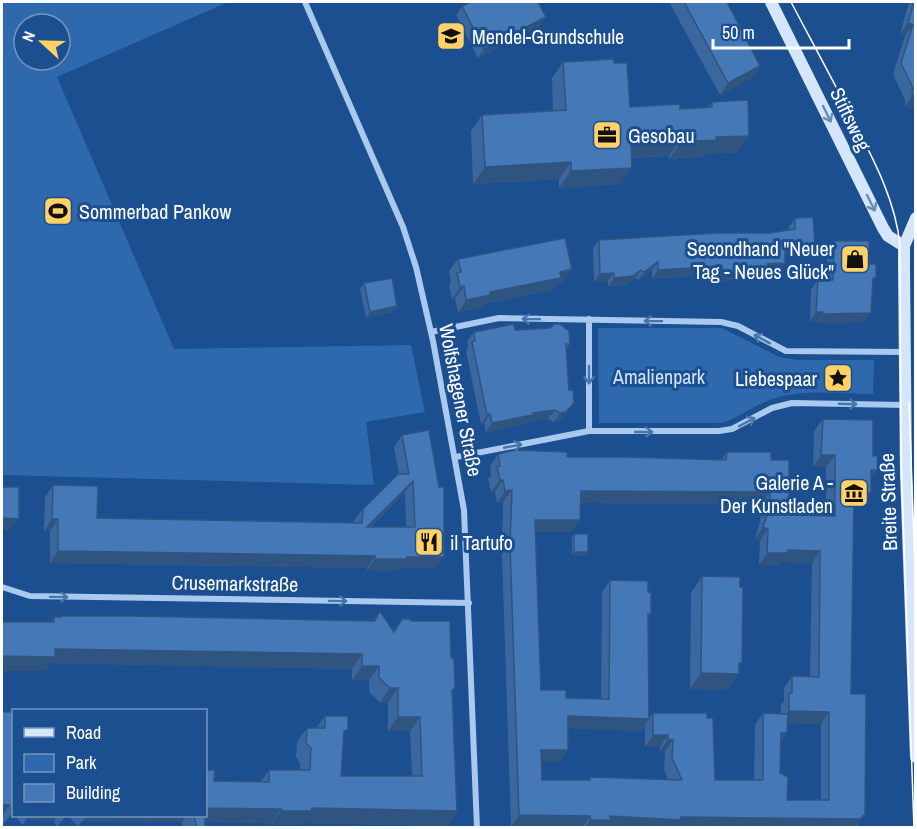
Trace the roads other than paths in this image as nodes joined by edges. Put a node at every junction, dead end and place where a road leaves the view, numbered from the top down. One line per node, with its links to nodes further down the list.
1 (305, 2): 6 (street, Wolfshagener Straße)
2 (771, 2): 4 (main road, Stiftsweg, one-way to 4)
3 (915, 218): 4 (main road)
4 (904, 246): 7 (main road, Breite Straße)
5 (589, 319): 6 (street, one-way to 6); 7 (street, one-way to 5); 9 (street, one-way to 9)
6 (431, 332): 10 (street, Wolfshagener Straße)
7 (904, 352): 8 (main road, Breite Straße)
8 (904, 405): 9 (street, one-way to 8); 13 (main road, Breite Straße)
9 (589, 431): 10 (street, one-way to 9)
10 (456, 457): 12 (street, Wolfshagener Straße)
11 (2, 587): 12 (street, Crusemarkstraße, one-way to 12)
12 (469, 603): 14 (street, Wolfshagener Straße)
13 (915, 757)
14 (477, 828)

